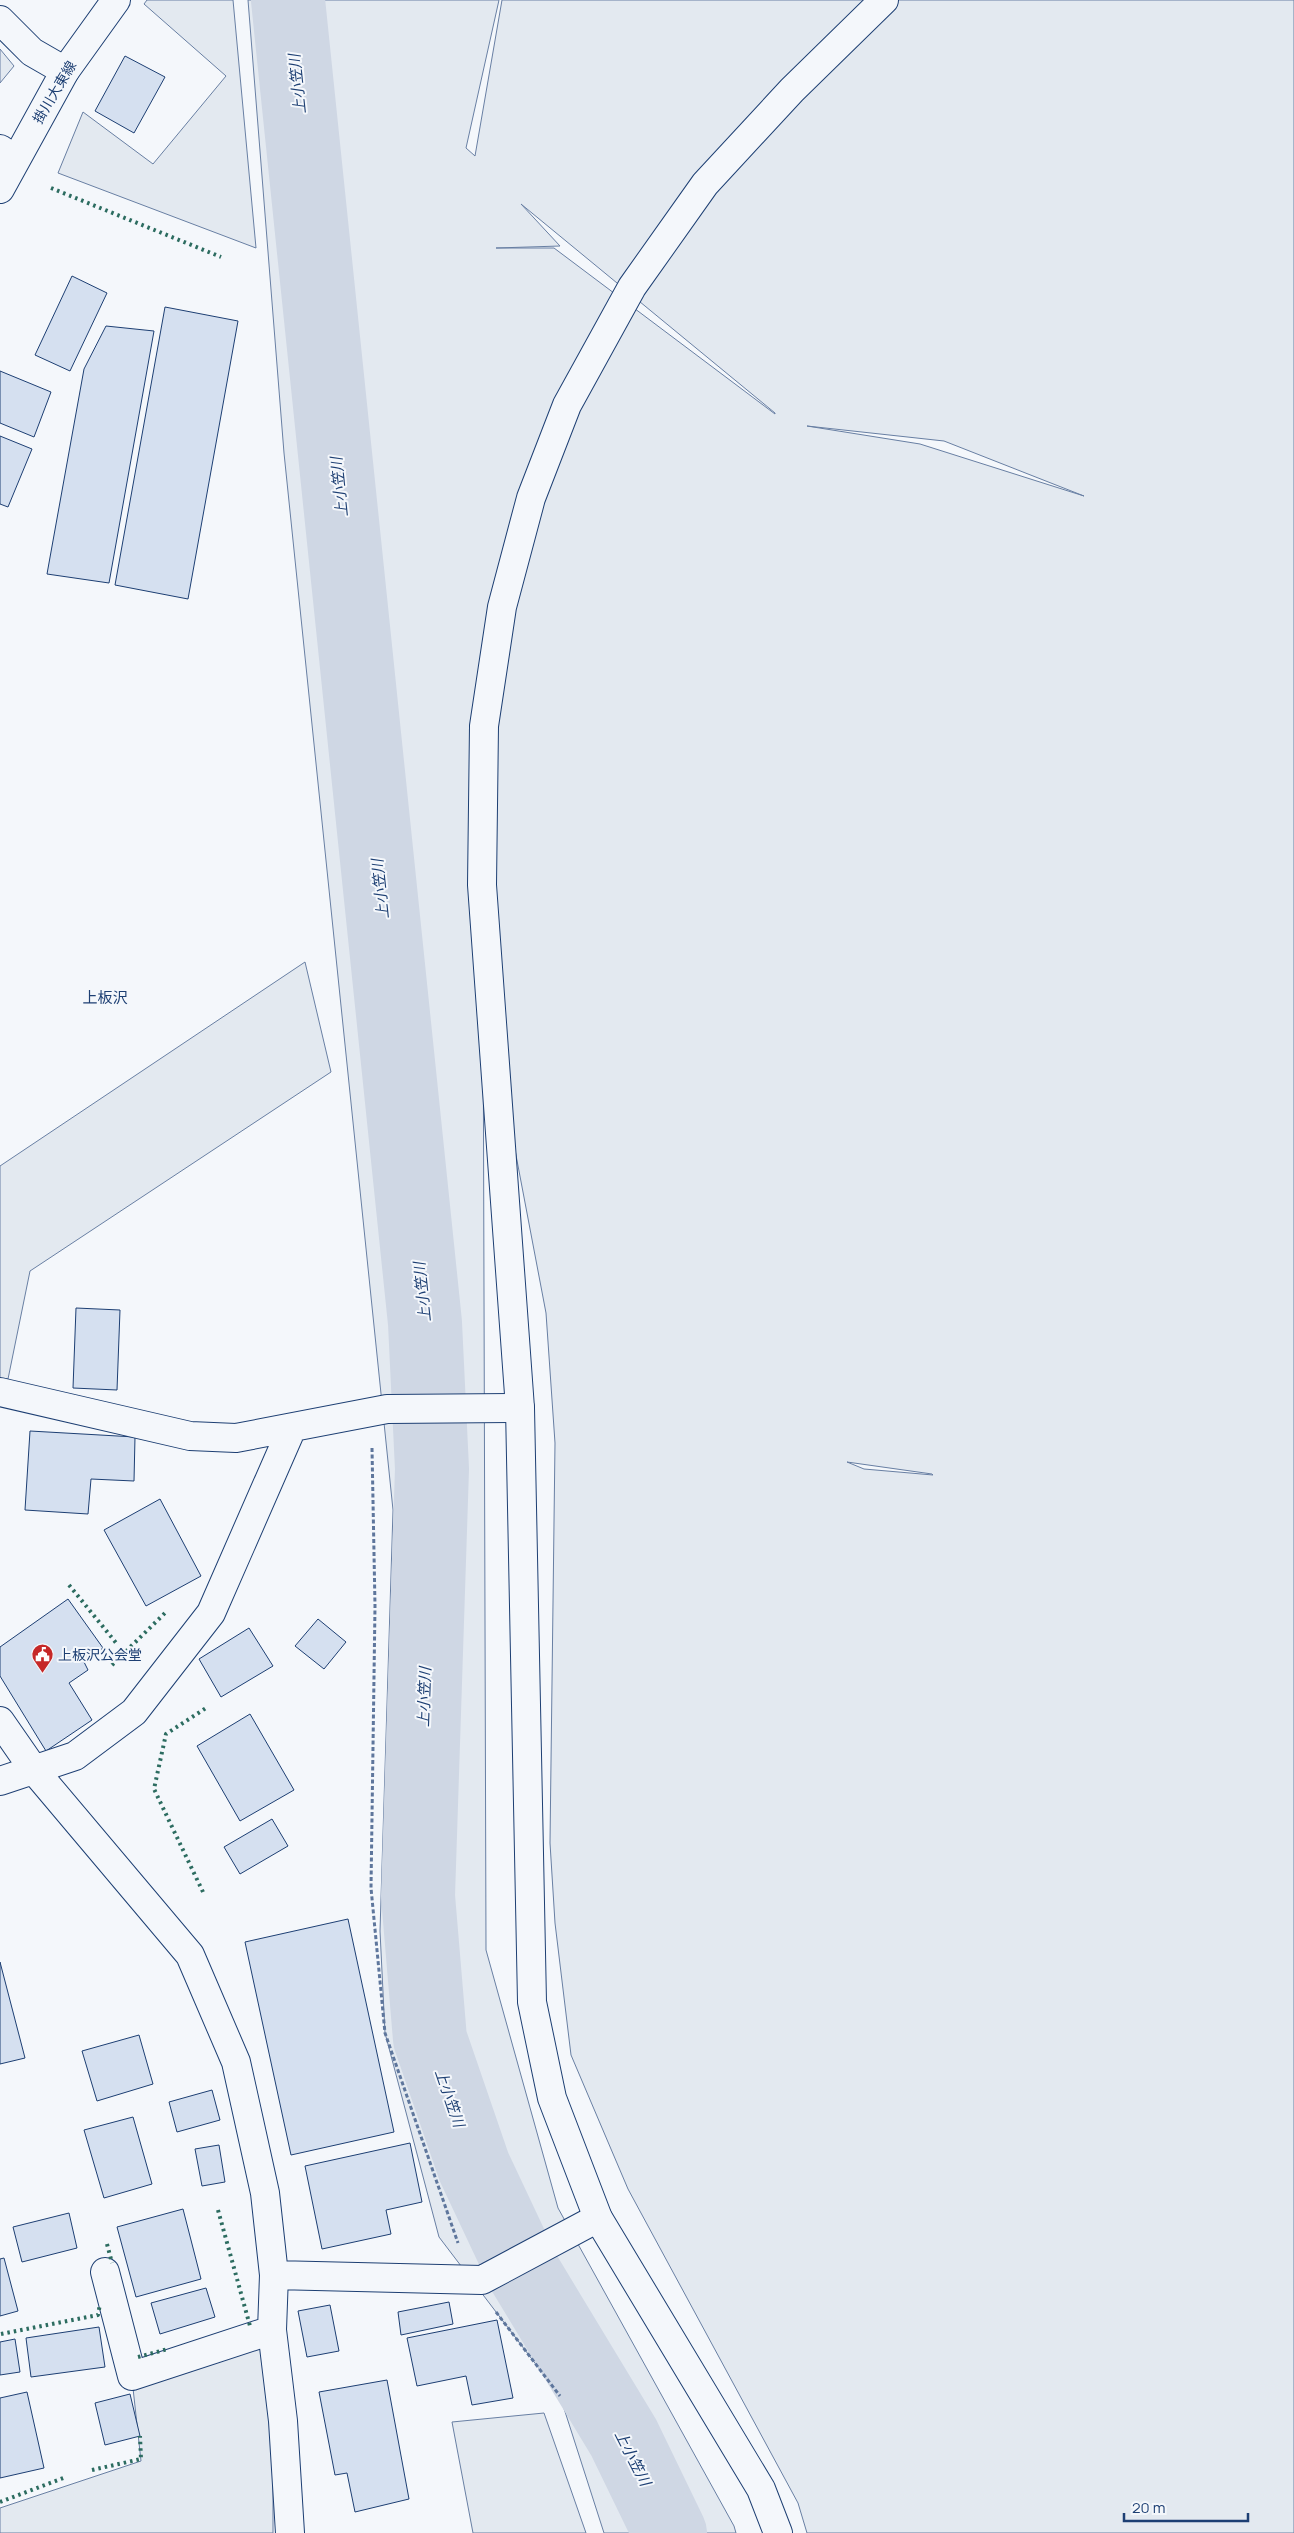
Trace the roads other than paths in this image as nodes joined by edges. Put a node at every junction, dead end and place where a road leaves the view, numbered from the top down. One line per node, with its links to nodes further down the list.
1 (116, 0): 4 (street, 掛川大東線)
2 (884, 0): 8 (street)
3 (0, 20): 4 (street)
4 (65, 71): 5 (street, 掛川大東線)
5 (8, 154): 6 (street, 掛川大東線)
6 (0, 188)
7 (0, 1392): 9 (street)
8 (520, 1408): 9 (street); 13 (street)
9 (292, 1428): 11 (street)
10 (0, 1721): 11 (street)
11 (34, 1770): 12 (street); 15 (street)
12 (0, 1781)
13 (598, 2218): 15 (street); 18 (street)
14 (105, 2272): 16 (street)
15 (274, 2274): 16 (street)
16 (272, 2330): 17 (street)
17 (290, 2533)
18 (778, 2533)

